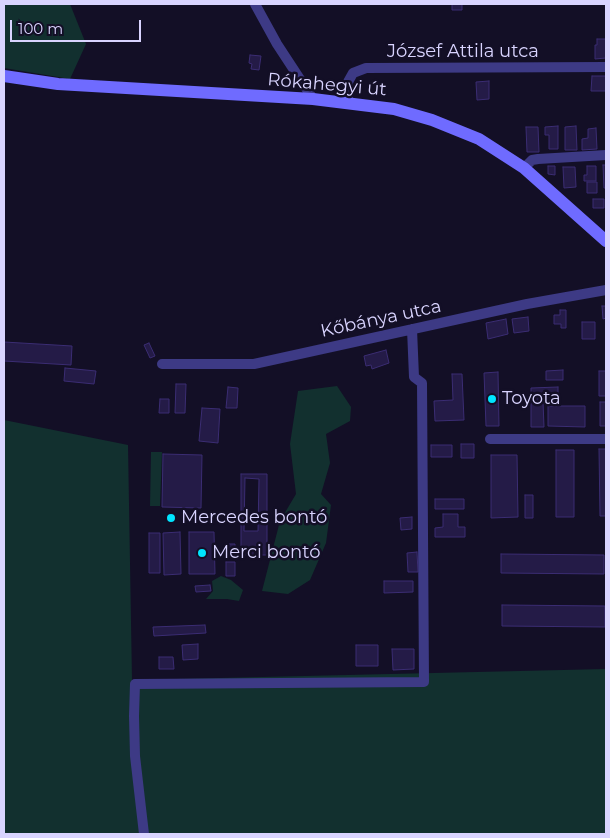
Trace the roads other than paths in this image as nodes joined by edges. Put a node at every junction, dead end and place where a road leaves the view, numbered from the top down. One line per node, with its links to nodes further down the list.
1 (255, 4): 4 (street)
2 (606, 67): 5 (street, József Attila utca)
3 (4, 76): 4 (street, Rókahegyi út)
4 (313, 99): 5 (street, Rókahegyi út)
5 (348, 103): 7 (street, Rókahegyi út)
6 (606, 156): 7 (street)
7 (524, 168): 8 (street, Rókahegyi út)
8 (606, 241)
9 (606, 290): 10 (street, Kőbánya utca)
10 (412, 329): 11 (street, Kőbánya utca); 14 (street)
11 (162, 364)
12 (606, 438): 13 (street)
13 (490, 440)
14 (144, 834)

